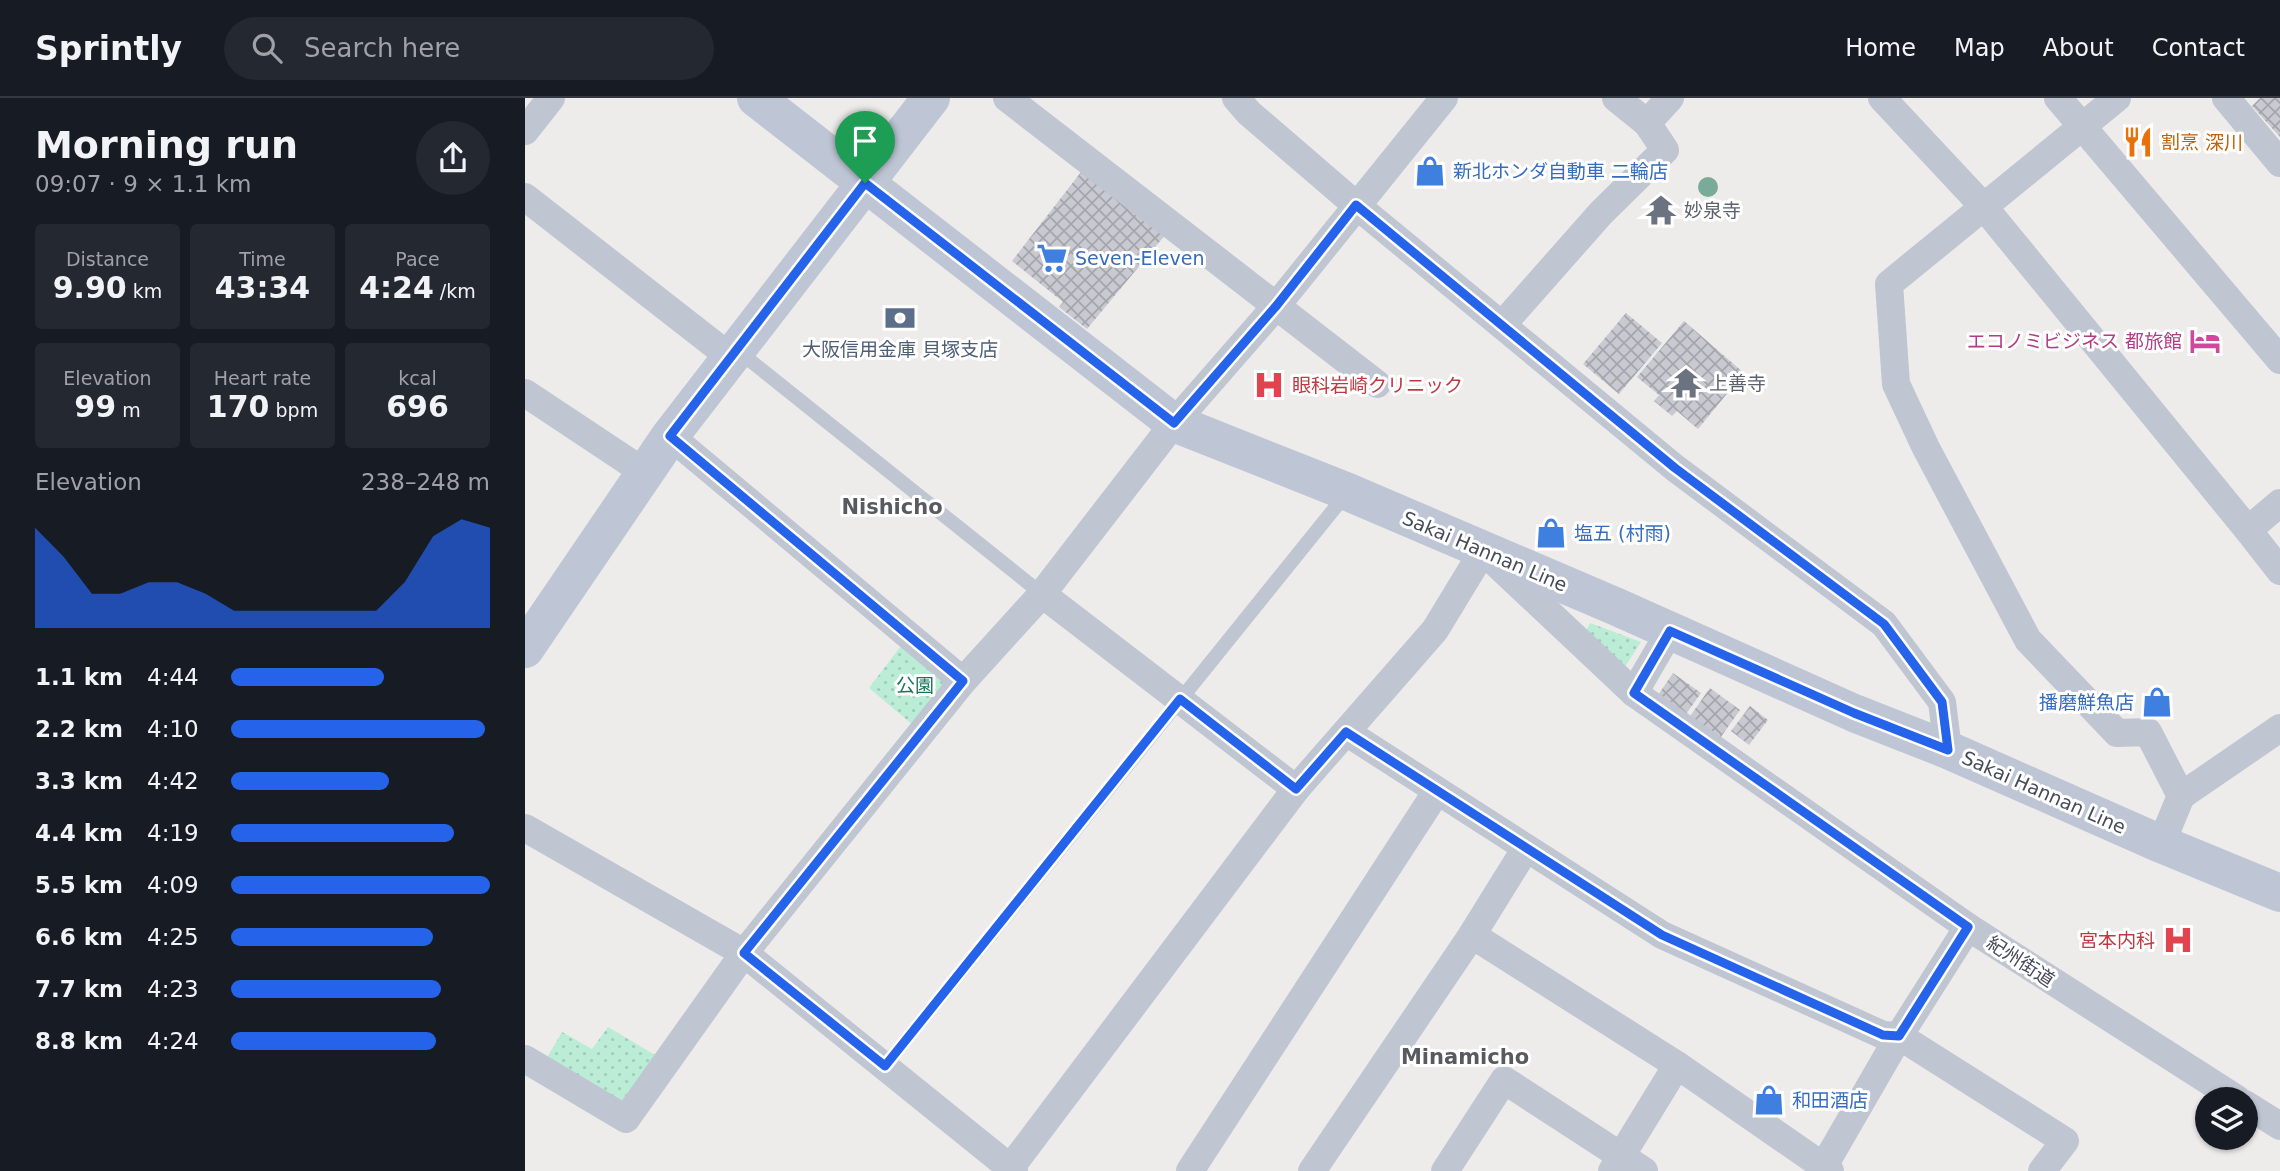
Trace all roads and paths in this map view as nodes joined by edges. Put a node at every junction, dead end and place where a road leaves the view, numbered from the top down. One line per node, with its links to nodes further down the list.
1 (551, 98): 15 (street)
2 (756, 98): 17 (main road, Sakai Hannan Line)
3 (931, 98): 17 (main road)
4 (1007, 98): 21 (street)
5 (1236, 98): 19 (street)
6 (1444, 98): 19 (street)
7 (1616, 98): 13 (street)
8 (1670, 98): 13 (street)
9 (1882, 98): 20 (street)
10 (2059, 98): 14 (street)
11 (2117, 98): 14 (street)
12 (2226, 98): 16 (street)
13 (1647, 123): 22 (street)
14 (2082, 128): 20 (street); 24 (street)
15 (525, 131)
16 (2280, 163)
17 (865, 183): 23 (main road); 27 (main road, Sakai Hannan Line)
18 (525, 197): 23 (street)
19 (1356, 205): 21 (street); 22 (street)
20 (1984, 207): 32 (street); 46 (street)
21 (1277, 305): 25 (street); 27 (street)
22 (1501, 325): 43 (street)
23 (734, 353): 28 (main road); 35 (lane)
24 (2280, 360)
25 (1377, 384)
26 (525, 393): 29 (street)
27 (1174, 423): 30 (main road, Sakai Hannan Line); 35 (street)
28 (670, 436): 29 (main road); 38 (street)
29 (644, 472): 37 (main road)
30 (1348, 492): 33 (main road, Sakai Hannan Line); 40 (lane)
31 (2280, 503): 32 (street)
32 (2248, 530): 34 (street)
33 (1483, 551): 36 (main road, Sakai Hannan Line); 39 (street, 紀州街道); 42 (street)
34 (2280, 571)
35 (1042, 594): 38 (street); 40 (street)
36 (1670, 631): 39 (street); 43 (main road, Sakai Hannan Line)
37 (525, 649)
38 (963, 681): 53 (street)
39 (1634, 693): 51 (street, 紀州街道)
40 (1180, 699): 44 (street); 57 (lane)
41 (2280, 728): 46 (street)
42 (1346, 732): 44 (street); 45 (street)
43 (1948, 750): 48 (main road, Sakai Hannan Line)
44 (1296, 789): 63 (street)
45 (1437, 791): 49 (street); 64 (street)
46 (2181, 796): 48 (street)
47 (525, 828): 53 (street)
48 (2161, 844): 50 (main road, Sakai Hannan Line)
49 (1526, 848): 52 (street); 54 (street)
50 (2280, 892)
51 (1968, 927): 54 (street); 58 (street, 紀州街道)
52 (1472, 935): 56 (street); 65 (street)
53 (744, 953): 55 (street); 57 (street)
54 (1899, 1036): 62 (street); 67 (street)
55 (525, 1059)
56 (1677, 1065): 61 (street); 62 (street)
57 (885, 1066): 63 (street)
58 (2218, 1087)
59 (2258, 1112): 60 (street)
60 (2280, 1126)
61 (1625, 1166): 66 (street)
62 (1825, 1169)
63 (1010, 1170)
64 (1190, 1171)
65 (1312, 1171)
66 (1445, 1171)
67 (2042, 1171)

